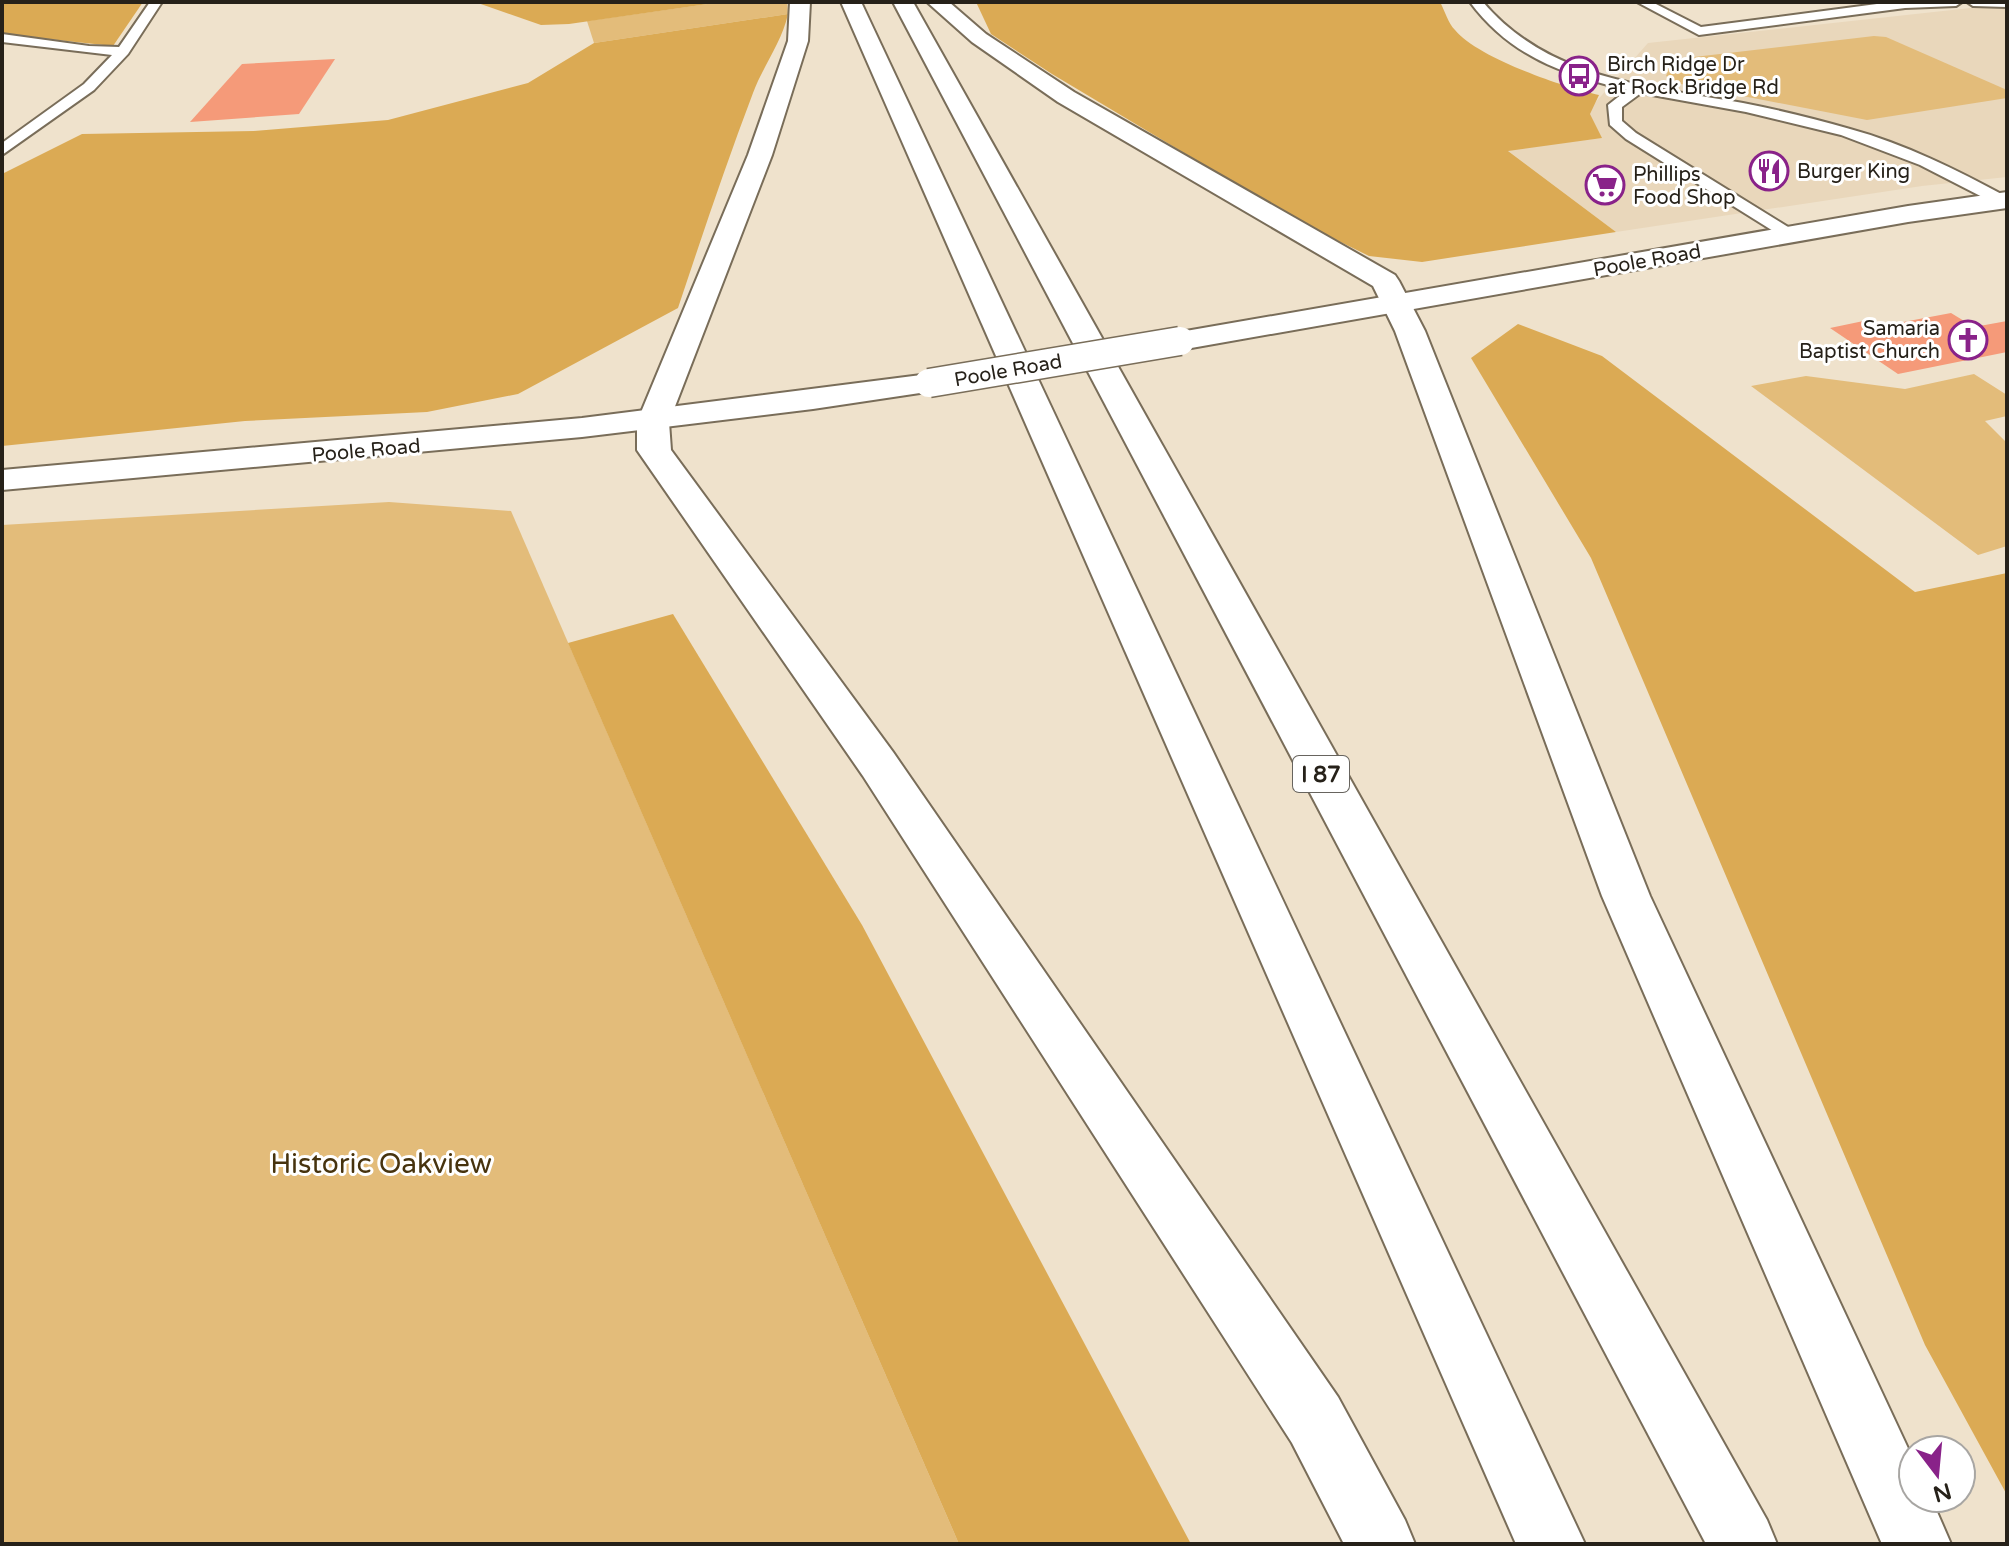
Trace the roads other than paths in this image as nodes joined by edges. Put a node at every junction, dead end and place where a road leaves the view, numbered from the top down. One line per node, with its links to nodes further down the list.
1 (156, 2): 14 (street)
2 (800, 2): 20 (main road)
3 (851, 2): 23 (main road)
4 (903, 2): 24 (main road, I 87)
5 (937, 2): 19 (main road)
6 (1476, 2): 15 (street)
7 (1643, 2): 11 (street)
8 (1956, 2): 11 (street)
9 (1973, 2): 10 (street)
10 (2007, 3)
11 (1699, 31): 13 (street)
12 (2, 38): 14 (street)
13 (1718, 41)
14 (123, 51): 16 (street)
15 (1640, 88): 17 (street); 18 (street)
16 (2, 150)
17 (2004, 200): 18 (main road, Poole Road)
18 (1792, 235): 19 (main road, Poole Road)
19 (1399, 305): 20 (main road, Poole Road, bridge); 25 (main road)
20 (653, 422): 21 (main road, Poole Road); 22 (main road)
21 (2, 480)
22 (1381, 1544)
23 (1551, 1544)
24 (1743, 1544)
25 (1917, 1544)

